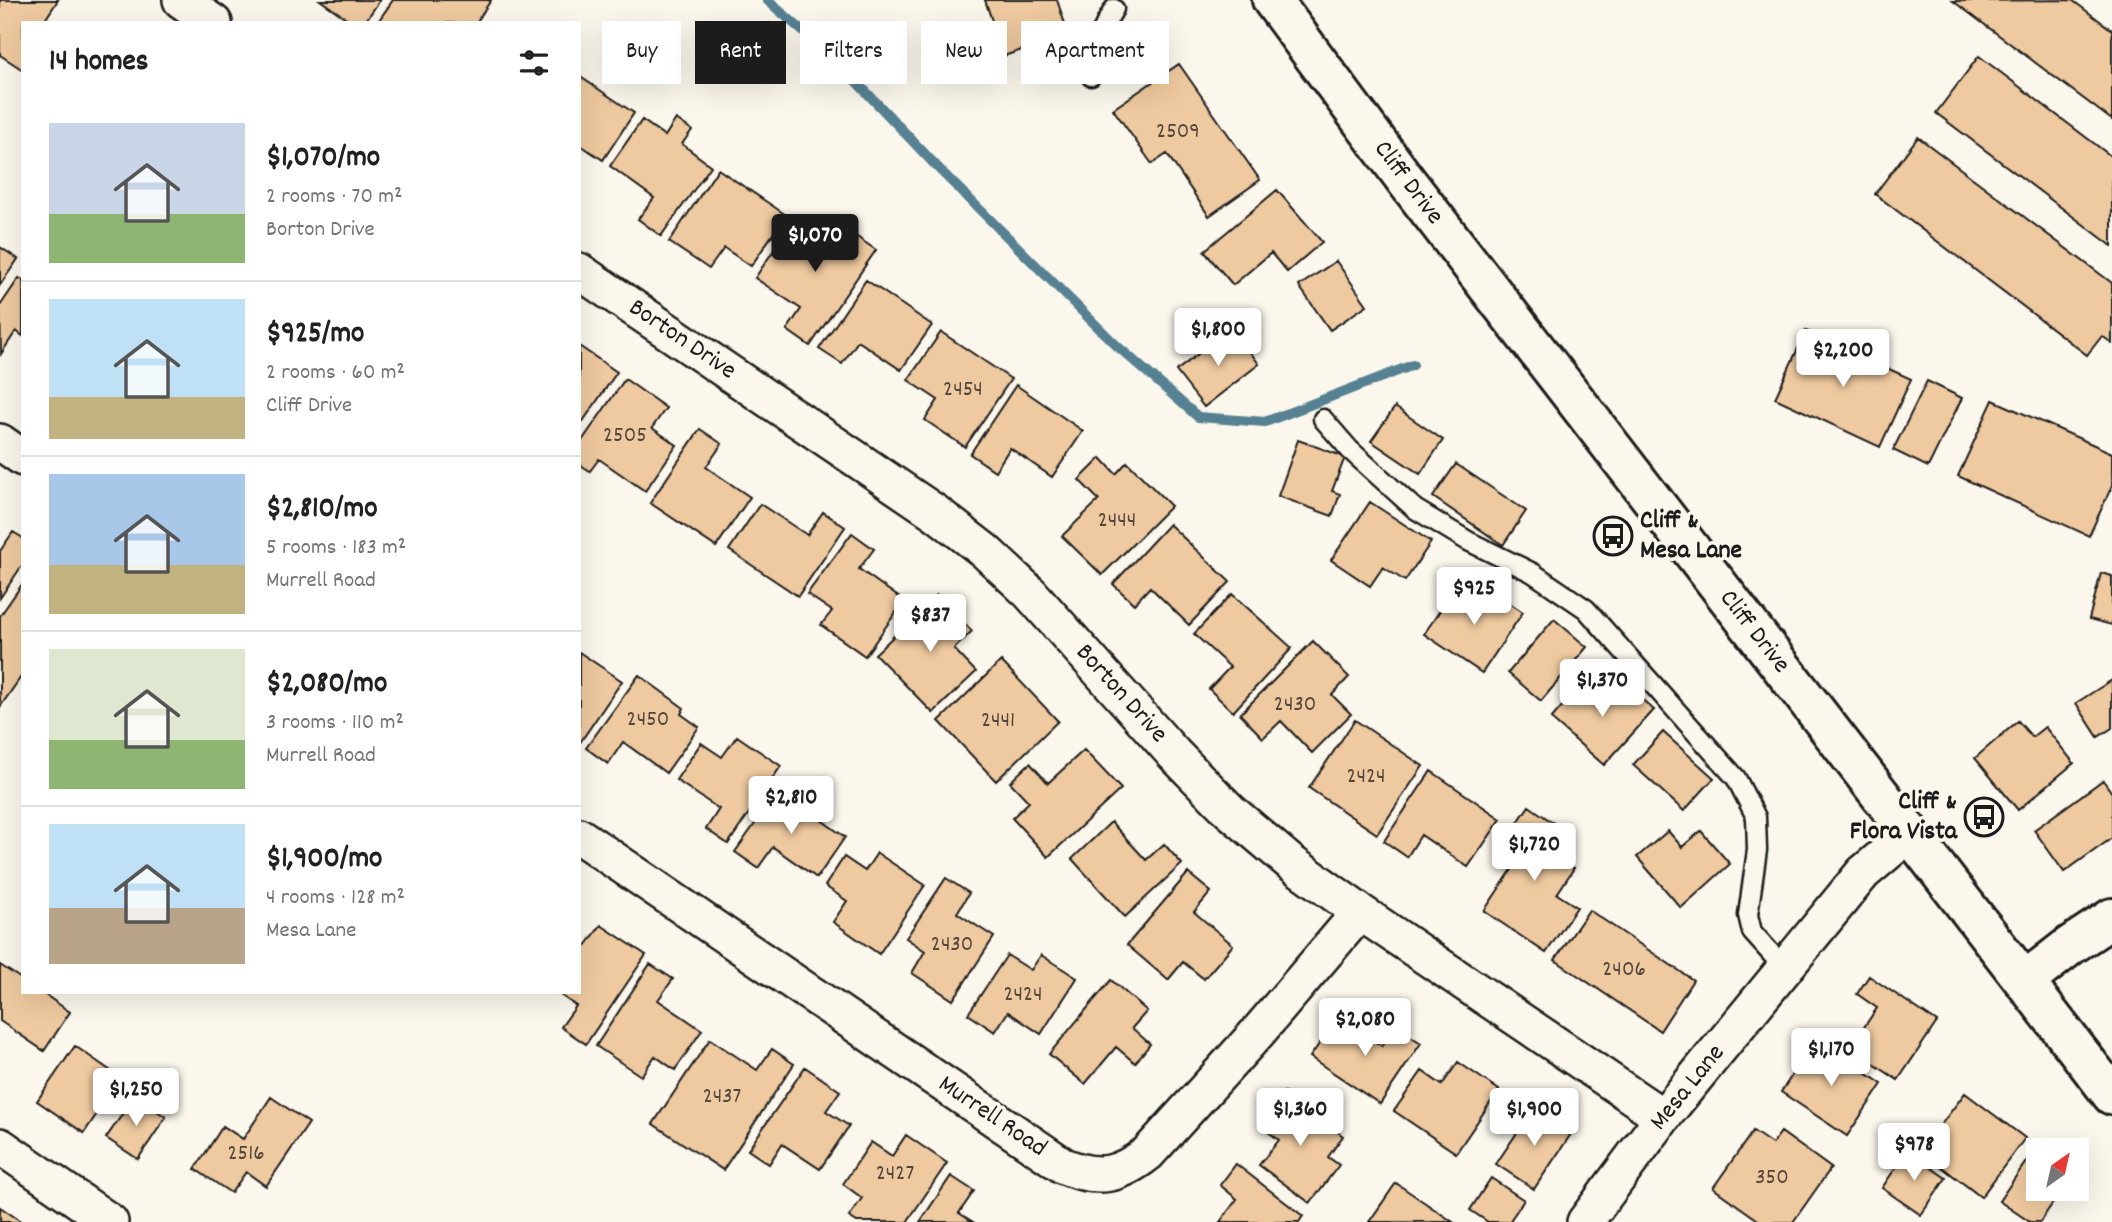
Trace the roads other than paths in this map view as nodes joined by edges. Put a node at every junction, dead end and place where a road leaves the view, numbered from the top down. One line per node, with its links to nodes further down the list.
1 (181, 0): 4 (street)
2 (1272, 0): 10 (main road, Cliff Drive)
3 (1116, 3): 5 (lane)
4 (211, 21)
5 (1106, 21)
6 (581, 272): 12 (street, Borton Drive)
7 (1323, 419): 14 (lane)
8 (0, 442): 9 (street)
9 (21, 457)
10 (1909, 834): 14 (street, Mesa Lane); 15 (main road, Cliff Drive)
11 (581, 837): 12 (street, Murrell Road)
12 (1360, 912): 17 (street, Borton Drive)
13 (2112, 918): 15 (main road)
14 (1785, 969): 17 (street, Mesa Lane)
15 (2025, 981): 16 (main road, Cliff Drive)
16 (2112, 1095)
17 (1663, 1117): 20 (street, Mesa Lane)
18 (0, 1146): 19 (street)
19 (110, 1222)
20 (1585, 1222)

